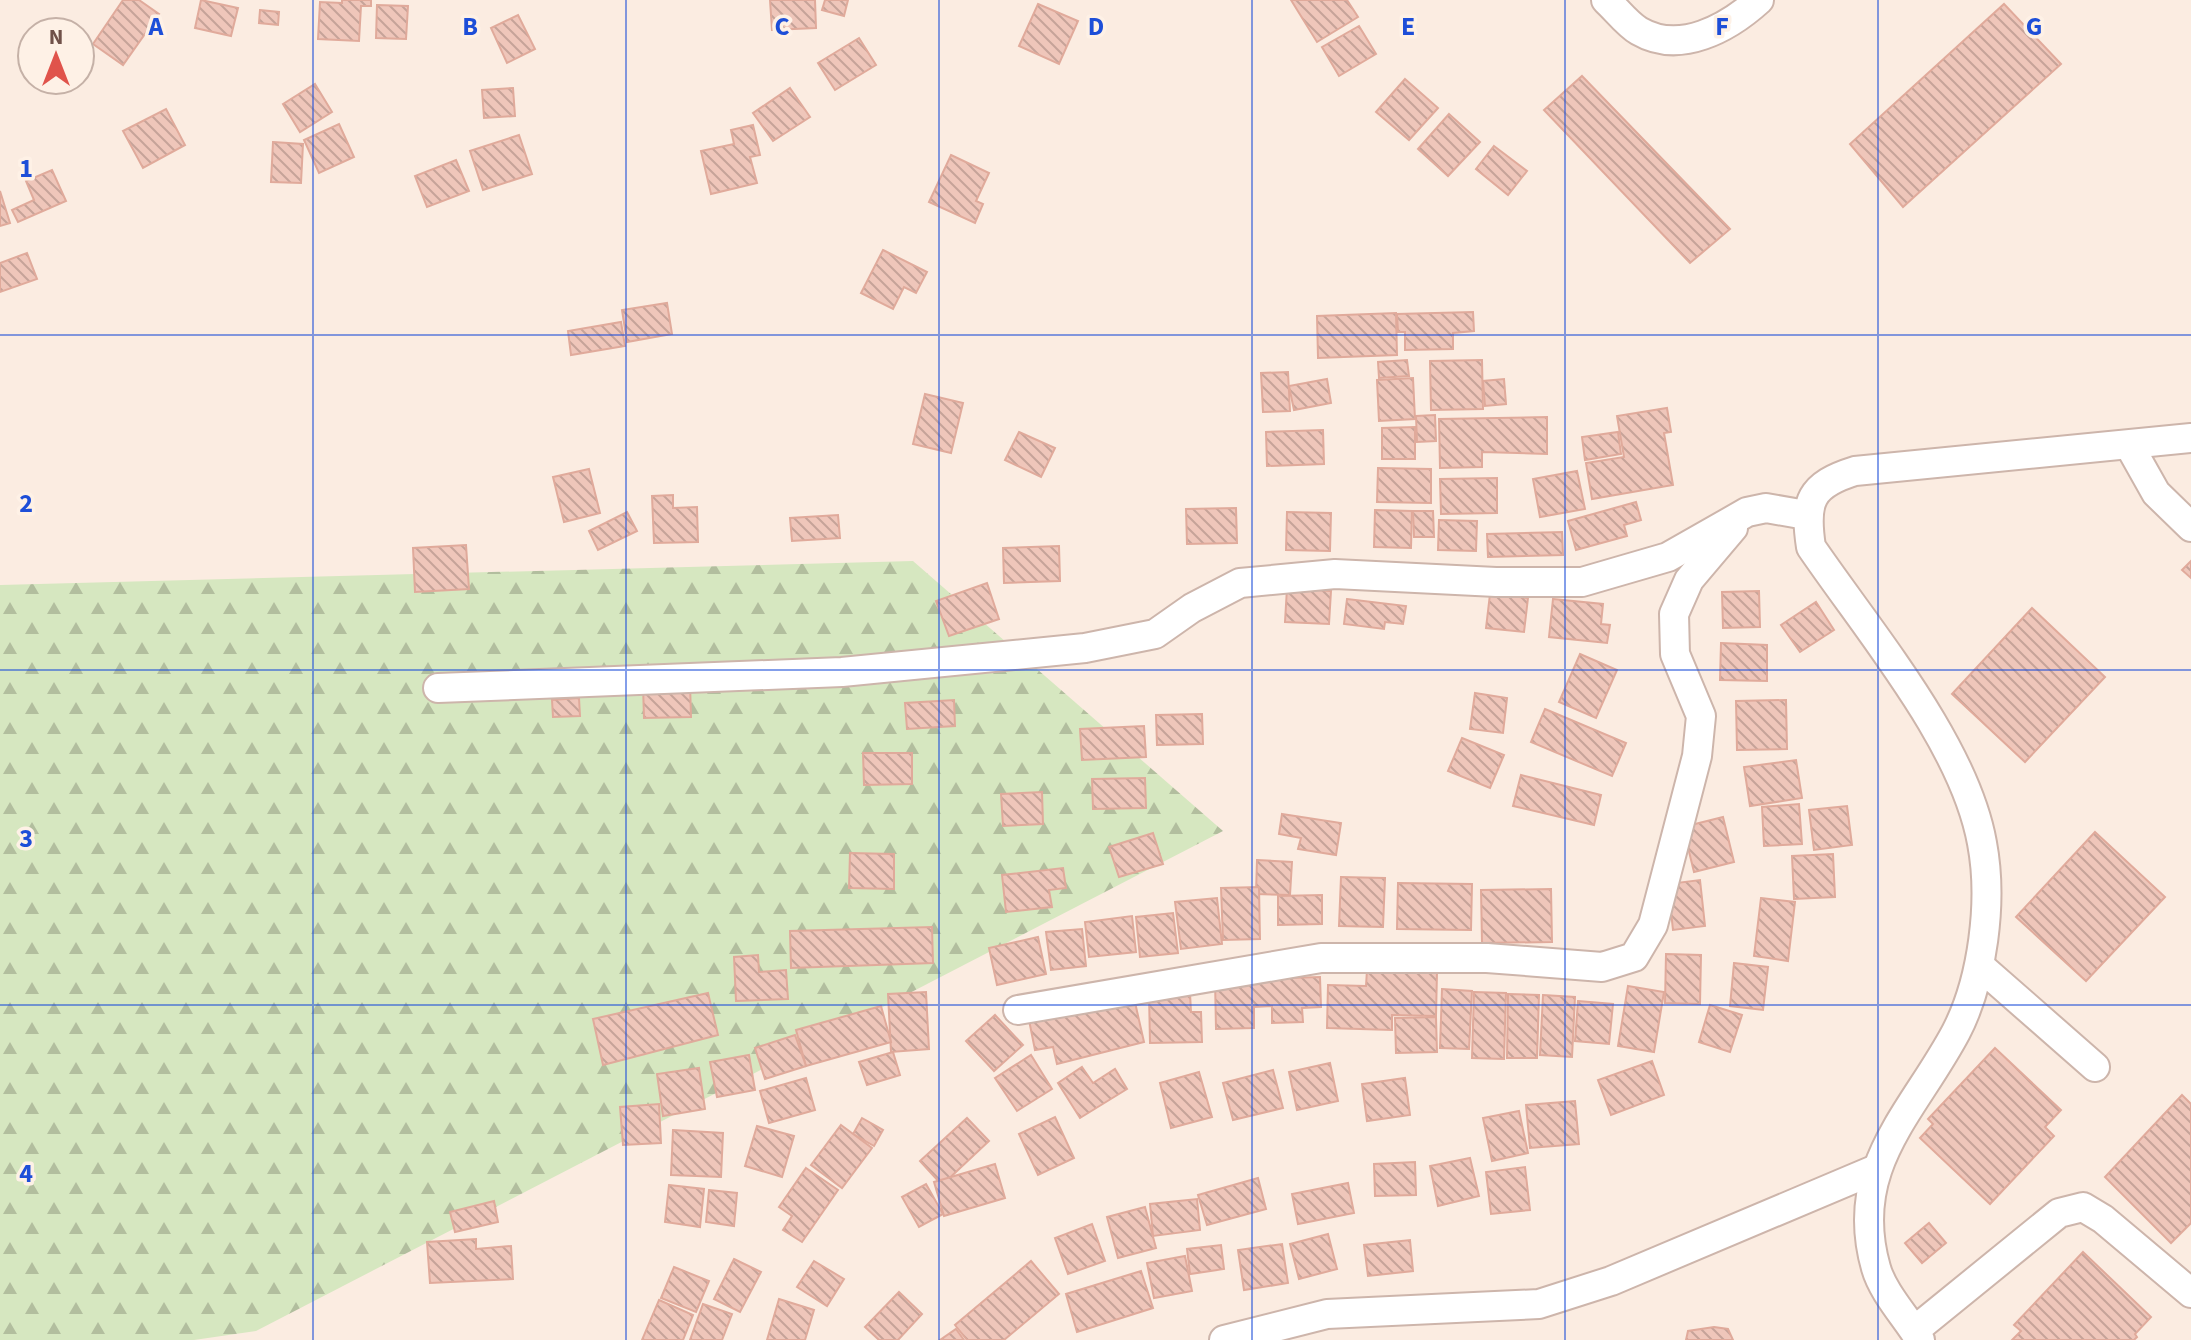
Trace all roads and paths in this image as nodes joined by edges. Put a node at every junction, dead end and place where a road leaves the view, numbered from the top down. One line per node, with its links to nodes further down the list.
1 (1606, 0): 2 (street)
2 (1759, 0)
3 (2191, 438): 4 (street)
4 (2129, 445): 6 (street); 7 (street)
5 (1747, 512): 6 (street); 8 (street); 10 (street)
6 (1806, 515): 9 (street)
7 (2191, 527)
8 (438, 688)
9 (1981, 967): 11 (street); 12 (street)
10 (1018, 1010)
11 (2095, 1067)
12 (1874, 1170): 14 (street); 15 (street)
13 (2191, 1293): 14 (street)
14 (1918, 1335)
15 (1224, 1340)

